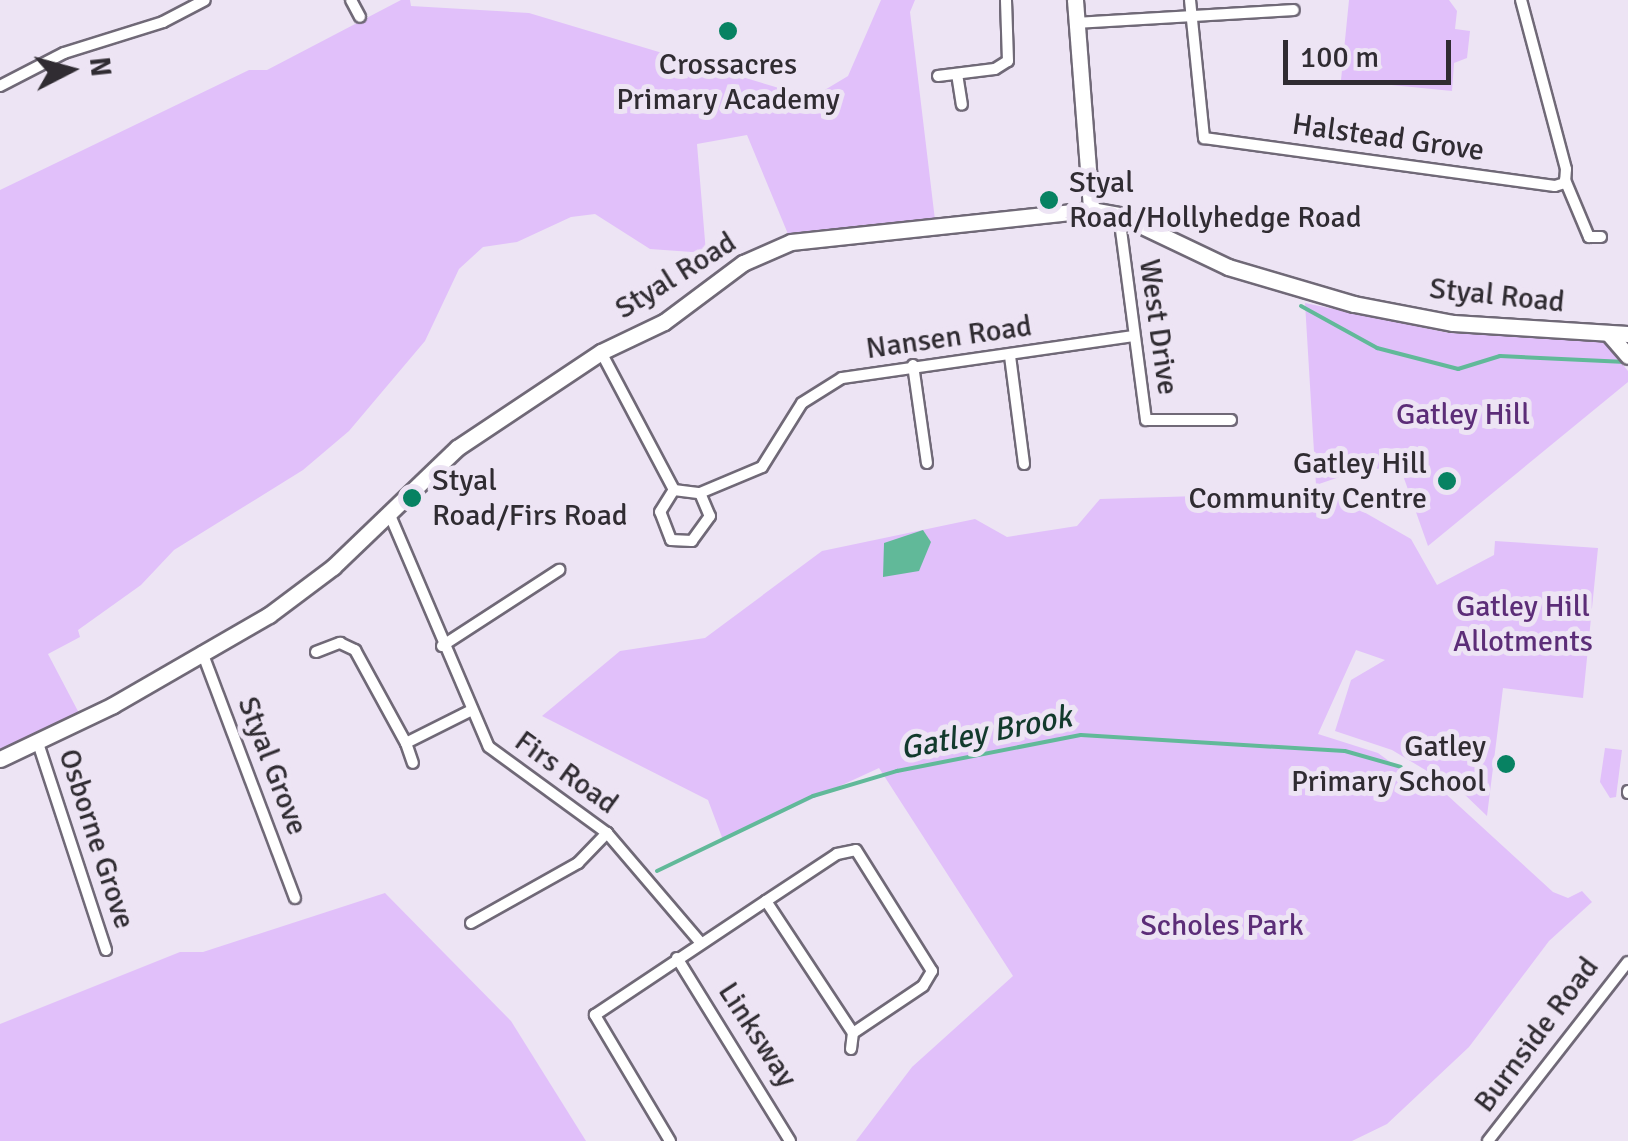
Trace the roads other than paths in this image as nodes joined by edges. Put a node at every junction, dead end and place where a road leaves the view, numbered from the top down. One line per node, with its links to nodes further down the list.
1 (205, 0): 13 (street)
2 (350, 0): 9 (street)
3 (1006, 0): 11 (street)
4 (1075, 0): 10 (main road)
5 (1190, 0): 8 (street)
6 (1521, 0): 15 (street)
7 (1294, 10): 8 (street)
8 (1192, 16): 10 (street); 15 (street, Halstead Grove)
9 (360, 17)
10 (1076, 23): 16 (main road)
11 (957, 74): 12 (street); 14 (street)
12 (938, 76)
13 (0, 86)
14 (962, 105)
15 (1565, 182): 18 (street)
16 (1091, 210): 17 (main road, Styal Road); 22 (main road, Styal Road)
17 (1119, 215): 19 (main road, Styal Road); 21 (street, West Drive)
18 (1602, 237)
19 (1609, 334): 20 (main road, Styal Road); 24 (main road)
20 (1628, 334)
21 (1132, 336): 23 (street, Nansen Road); 26 (street, West Drive)
22 (601, 352): 29 (street); 31 (main road, Styal Road)
23 (1010, 356): 25 (street, Nansen Road); 28 (street)
24 (1628, 356)
25 (913, 365): 27 (street); 30 (street, Nansen Road)
26 (1231, 420)
27 (927, 462)
28 (1024, 464)
29 (674, 490): 30 (street); 30 (street)
30 (700, 494)
31 (388, 513): 33 (street, Firs Road); 34 (main road, Styal Road)
32 (559, 570): 33 (street)
33 (442, 646): 36 (street, Firs Road)
34 (202, 651): 38 (main road, Styal Road); 42 (street, Styal Grove)
35 (316, 652): 37 (street)
36 (470, 711): 37 (street); 41 (street, Firs Road)
37 (406, 742): 40 (street)
38 (38, 743): 39 (main road, Styal Road); 46 (street, Osborne Grove)
39 (0, 759)
40 (413, 763)
41 (608, 833): 44 (street); 45 (street, Firs Road)
42 (295, 898)
43 (766, 901): 45 (street); 49 (street); 49 (street)
44 (472, 923)
45 (700, 942): 47 (street)
46 (106, 950)
47 (677, 958): 51 (street); 52 (street, Linksway)
48 (1628, 962): 53 (street, Burnside Road)
49 (853, 1033): 50 (street)
50 (851, 1049)
51 (670, 1141)
52 (790, 1141)
53 (1488, 1141)

